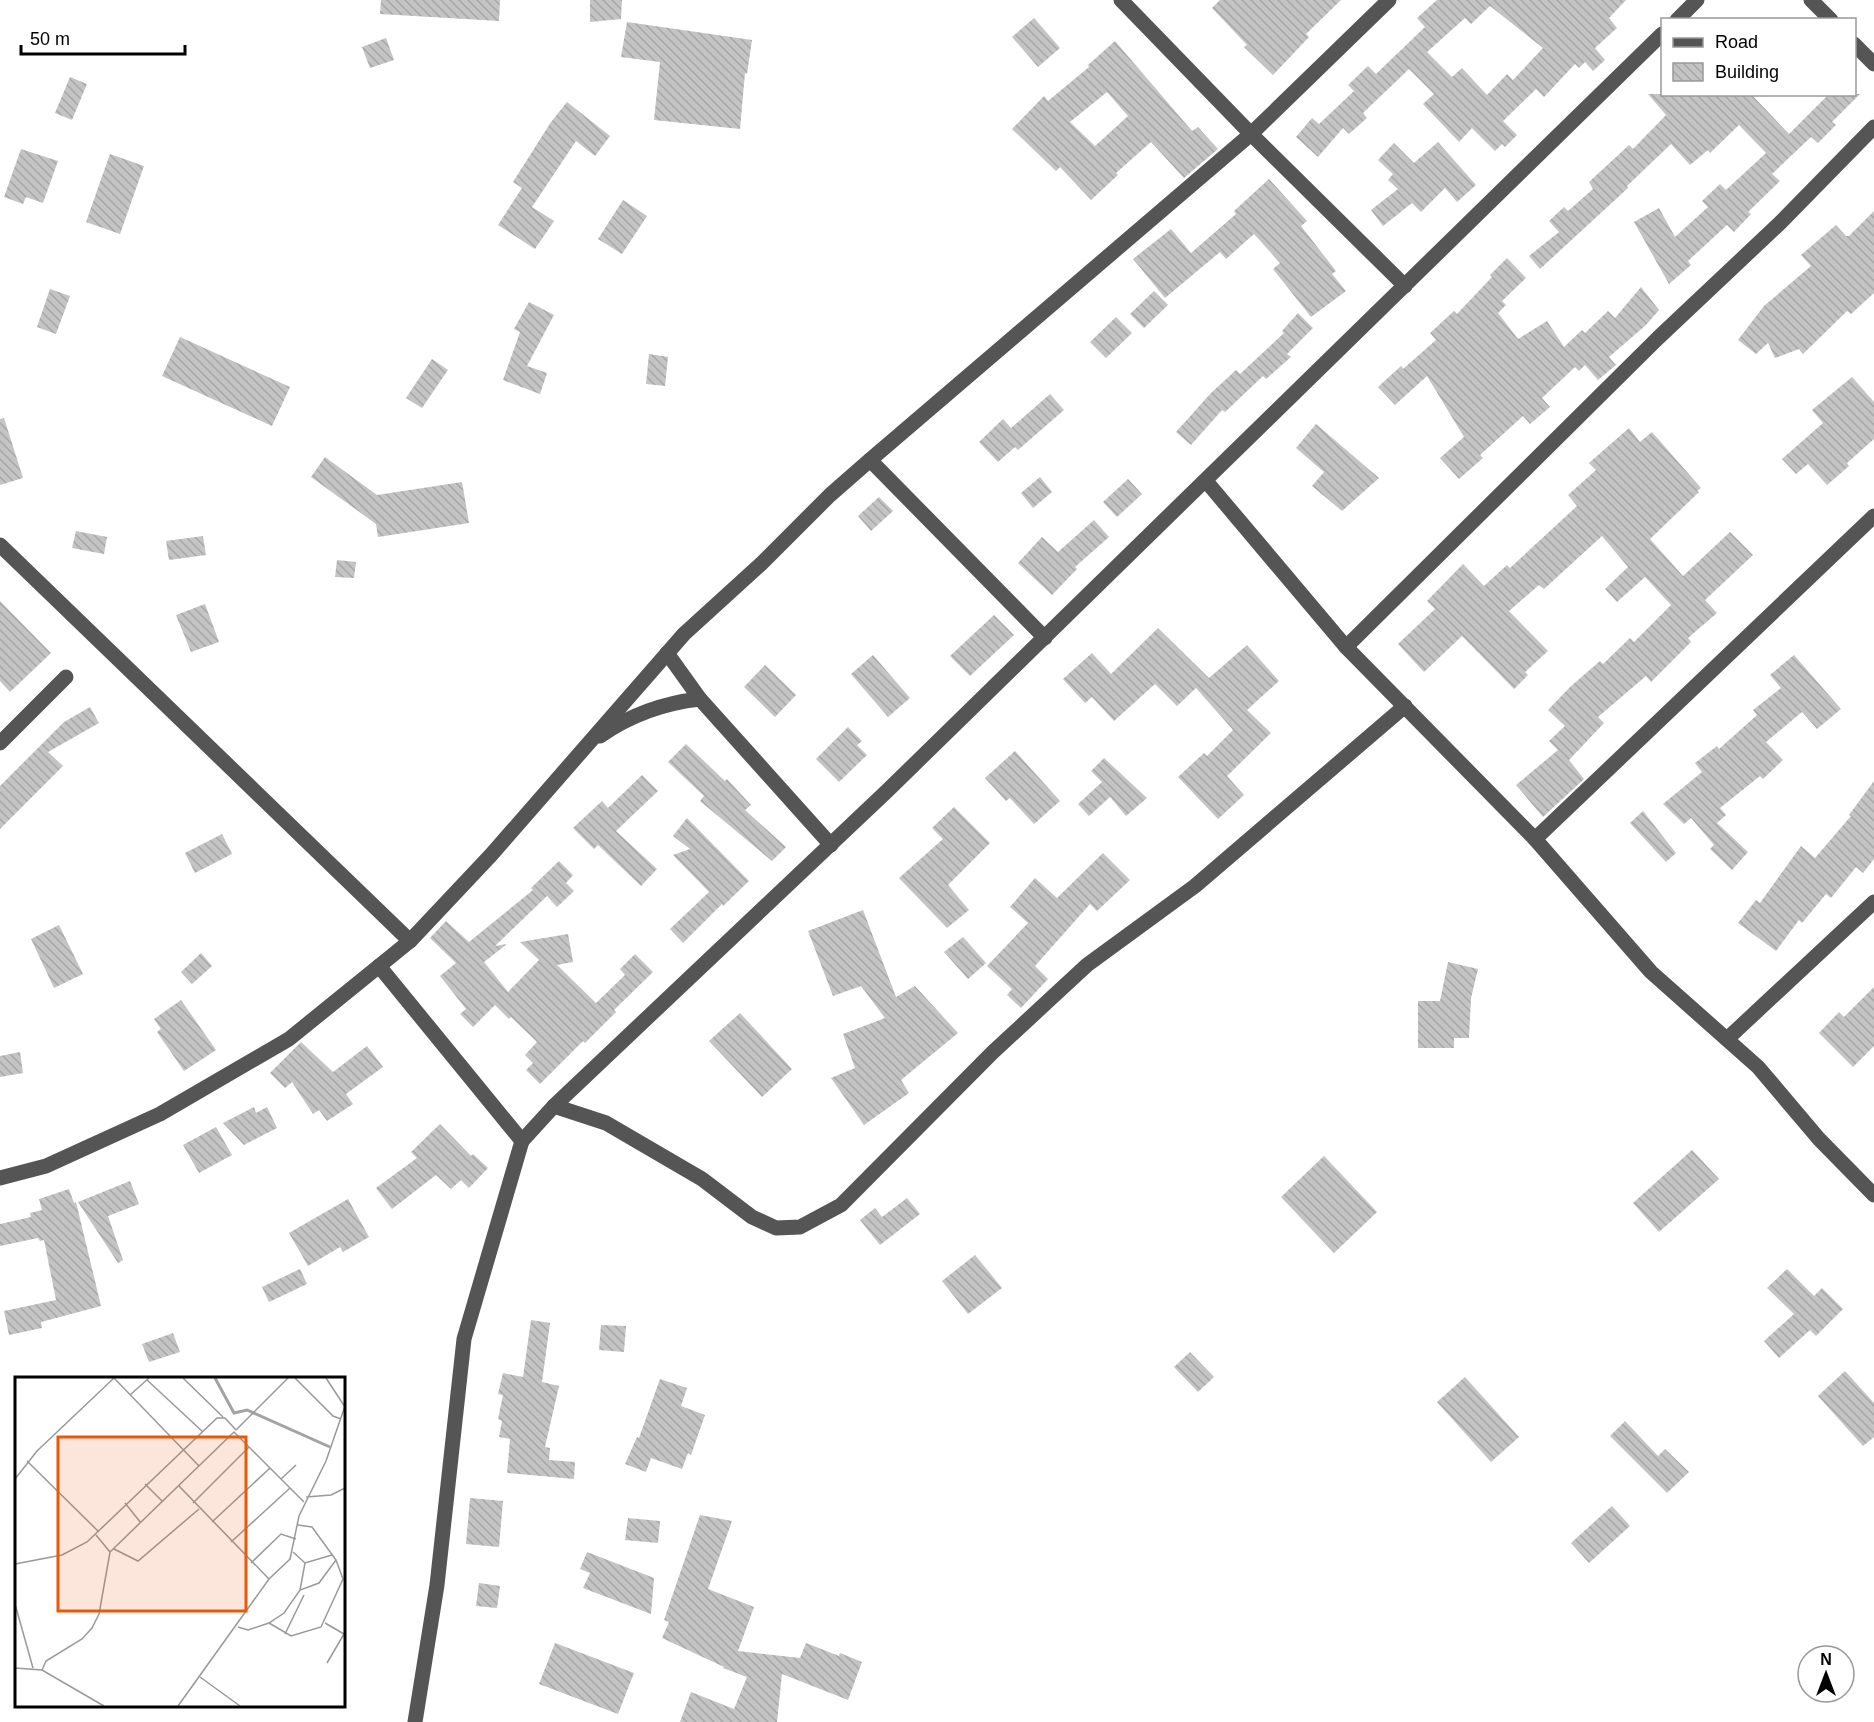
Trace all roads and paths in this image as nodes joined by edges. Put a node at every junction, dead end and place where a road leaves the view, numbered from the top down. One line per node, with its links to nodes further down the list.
1 (1121, 0): 11 (street)
2 (1389, 0): 11 (street)
3 (1697, 0): 5 (street)
4 (1811, 0): 6 (street)
5 (1679, 18)
6 (1829, 18)
7 (1661, 35): 12 (street)
8 (1856, 46): 9 (street)
9 (1874, 64)
10 (1874, 127): 18 (street)
11 (1251, 134): 12 (street); 13 (street)
12 (1405, 286): 14 (street)
13 (870, 460): 17 (street); 19 (street)
14 (1206, 481): 17 (street); 18 (street)
15 (1874, 516): 25 (street)
16 (0, 545): 28 (street)
17 (1045, 638): 26 (street)
18 (1346, 647): 22 (street)
19 (667, 653): 21 (street); 24 (street)
20 (66, 677): 23 (street)
21 (700, 699): 24 (street); 26 (street)
22 (1405, 706): 25 (street); 31 (street)
23 (0, 743)
24 (581, 750): 28 (street)
25 (1535, 839): 30 (street)
26 (831, 845): 31 (street)
27 (1874, 902): 30 (street)
28 (410, 941): 29 (street)
29 (379, 966): 32 (street); 33 (street)
30 (1727, 1039): 34 (street)
31 (554, 1106): 32 (street)
32 (522, 1141): 35 (street)
33 (0, 1178)
34 (1874, 1195)
35 (415, 1722)

